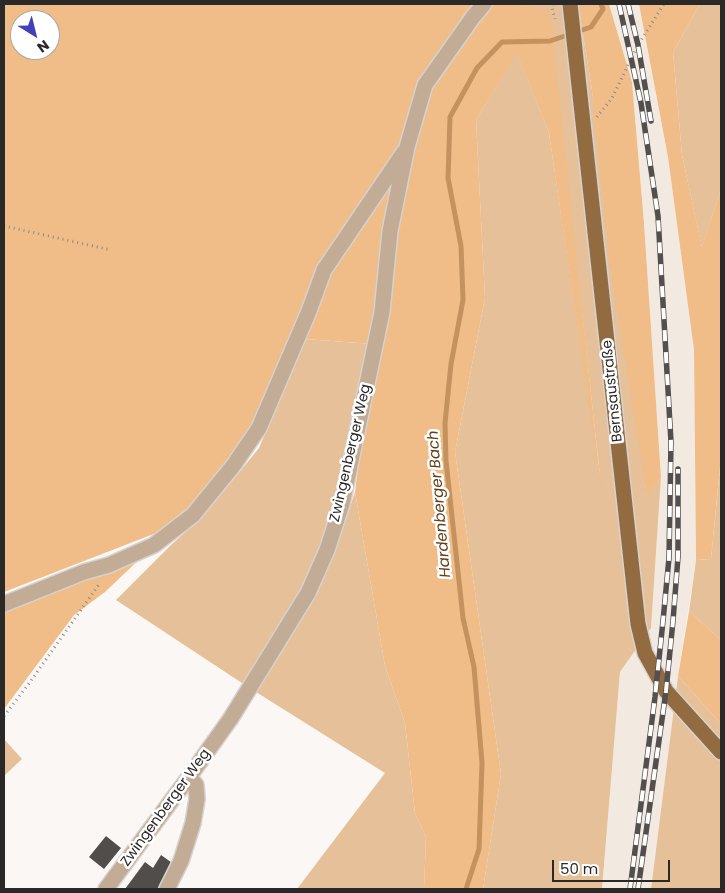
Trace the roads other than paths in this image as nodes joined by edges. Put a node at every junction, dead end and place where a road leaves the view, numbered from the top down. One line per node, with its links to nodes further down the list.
1 (484, 4): 3 (lane, Zwingenberger Weg)
2 (571, 8): 5 (main road, Bernsaustraße)
3 (408, 147): 4 (lane); 6 (lane, Zwingenberger Weg)
4 (4, 604)
5 (721, 752)
6 (189, 778): 7 (lane, Zwingenberger Weg); 8 (lane)
7 (106, 889)
8 (167, 889)

